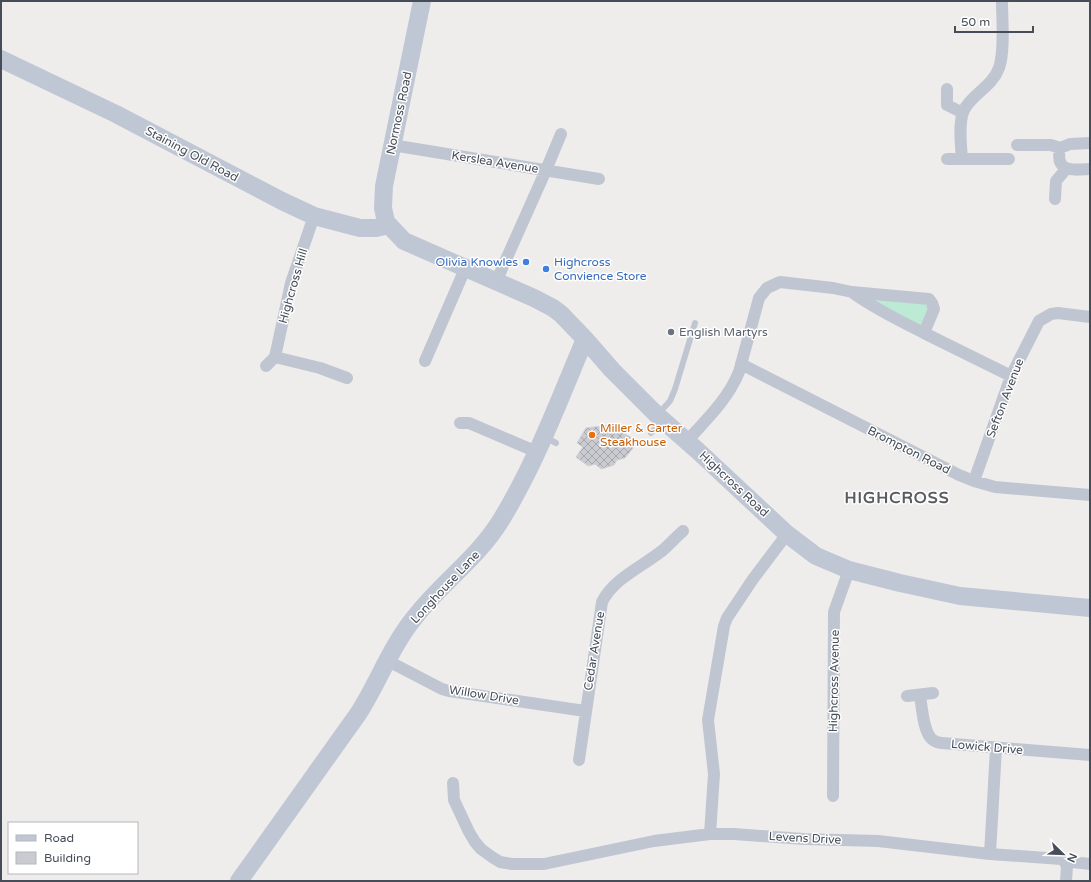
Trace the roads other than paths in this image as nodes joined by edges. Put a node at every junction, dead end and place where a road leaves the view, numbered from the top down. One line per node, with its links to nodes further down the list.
1 (422, 1): 8 (main road, Normoss Road)
2 (1002, 1): 5 (street)
3 (1, 59): 19 (main road, Staining Old Road)
4 (947, 89): 5 (street)
5 (963, 113): 12 (street)
6 (561, 134): 16 (street)
7 (1090, 143): 10 (street)
8 (392, 145): 16 (street, Kerslea Avenue); 20 (main road, Normoss Road)
9 (1017, 145): 10 (street)
10 (1060, 148): 14 (street)
11 (947, 159): 12 (street)
12 (962, 159): 13 (street)
13 (1009, 160)
14 (1066, 168): 15 (street); 18 (street)
15 (1090, 169)
16 (546, 170): 17 (street, Kerslea Avenue); 22 (street)
17 (598, 179)
18 (1055, 199)
19 (314, 216): 20 (main road, Staining Old Road); 28 (street, Highcross Hill)
20 (389, 225): 21 (main road, Highcross Road)
21 (465, 269): 22 (main road, Highcross Road); 29 (street)
22 (496, 282): 27 (main road, Highcross Road)
23 (852, 292): 26 (street); 26 (street); 30 (street)
24 (1090, 317): 32 (street, Sefton Avenue)
25 (695, 324): 34 (lane)
26 (924, 333): 32 (street)
27 (585, 339): 34 (main road, Highcross Road); 37 (main road, Longhouse Lane)
28 (275, 357): 31 (street); 33 (street)
29 (426, 361)
30 (741, 364): 36 (street); 38 (street, Brompton Road)
31 (266, 366)
32 (1011, 376): 38 (street, Sefton Avenue)
33 (347, 378)
34 (657, 423): 36 (main road, Highcross Road)
35 (460, 424): 37 (street)
36 (686, 441): 41 (main road, Highcross Road)
37 (546, 444): 44 (main road, Longhouse Lane)
38 (974, 481): 39 (street, Brompton Road)
39 (1090, 495)
40 (683, 531): 48 (street, Cedar Avenue)
41 (787, 534): 42 (main road, Highcross Road); 54 (street)
42 (849, 570): 43 (main road, Highcross Road); 53 (street, Highcross Avenue)
43 (1090, 608)
44 (388, 661): 48 (street, Willow Drive); 58 (main road, Longhouse Lane)
45 (933, 693): 46 (street)
46 (920, 695): 47 (street); 49 (street, Lowick Drive)
47 (907, 696)
48 (585, 711): 51 (street, Cedar Avenue)
49 (996, 748): 50 (street, Lowick Drive); 55 (street)
50 (1090, 755)
51 (579, 760)
52 (453, 783): 54 (street, Levens Drive)
53 (833, 796)
54 (710, 834): 55 (street, Levens Drive)
55 (990, 854): 56 (street, Levens Drive)
56 (1064, 861): 57 (street, Levens Drive); 59 (street)
57 (1090, 864)
58 (239, 881)
59 (1066, 881)

